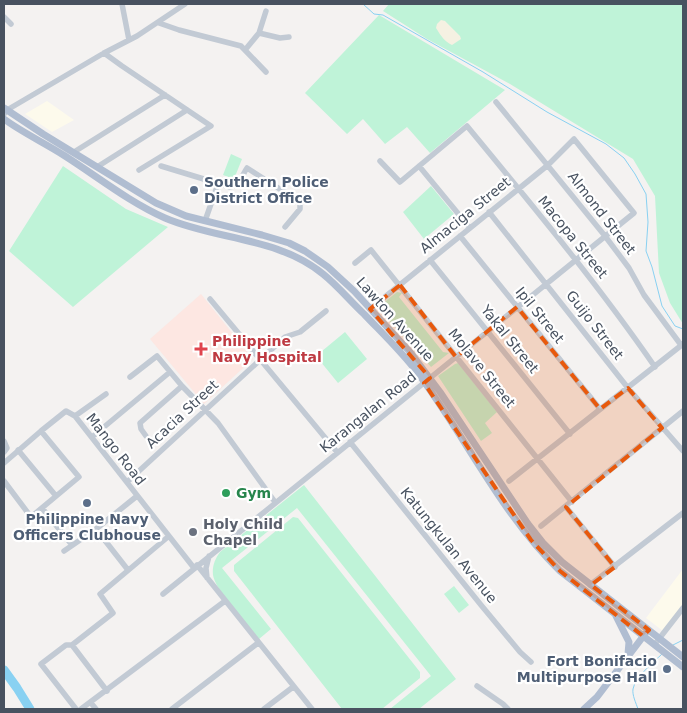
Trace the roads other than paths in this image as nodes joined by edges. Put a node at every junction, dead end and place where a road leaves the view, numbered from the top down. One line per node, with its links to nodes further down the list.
1 (122, 4): 9 (street)
2 (185, 4): 5 (street)
3 (266, 11): 7 (street)
4 (4, 17): 6 (street)
5 (159, 22): 9 (street); 10 (street)
6 (11, 24)
7 (259, 33): 8 (street); 10 (street)
8 (289, 37)
9 (128, 40): 11 (street)
10 (245, 50): 12 (street)
11 (104, 53): 13 (street); 16 (street)
12 (266, 72)
13 (165, 95): 15 (street); 18 (street)
14 (496, 102): 20 (street, Almond Street)
15 (187, 110): 23 (street); 24 (street)
16 (5, 111): 18 (main road, Lawton Avenue)
17 (4, 120): 50 (main road, Lawton Avenue)
18 (74, 152): 23 (main road, Lawton Avenue)
19 (380, 161): 22 (street)
20 (548, 165): 26 (street, Almaciga Street); 28 (street, Almaciga Street); 33 (street, Almond Street)
21 (161, 166): 25 (street)
22 (419, 166): 26 (street, Macopa Street); 31 (street)
23 (97, 167): 29 (main road, Lawton Avenue)
24 (139, 170)
25 (218, 184): 29 (street); 30 (street)
26 (518, 188): 27 (street, Almaciga Street); 35 (street, Macopa Street)
27 (489, 212): 31 (street, Almaciga Street); 37 (street, Guijo Street)
28 (634, 213): 33 (street, Karangalan Road)
29 (205, 221): 41 (main road, Lawton Avenue)
30 (285, 227)
31 (470, 228): 32 (street, Almaciga Street)
32 (460, 236): 34 (street, Almaciga Street); 40 (street, Ipil Street)
33 (605, 236): 35 (street, Karangalan Road); 44 (street, Almond Street)
34 (430, 260): 38 (street, Almaciga Street); 43 (street, Yakal Street)
35 (576, 260): 37 (street, Karangalan Road); 47 (street, Macopa Street)
36 (355, 263): 38 (street, Molave Street)
37 (547, 283): 40 (street, Karangalan Road); 52 (street, Guijo Street)
38 (400, 285): 41 (street, Almaciga Street); 45 (street, Molave Street)
39 (210, 299): 46 (street)
40 (517, 307): 43 (street, Karangalan Road); 54 (street, Ipil Street)
41 (370, 309): 50 (main road, Lawton Avenue)
42 (326, 311): 46 (street, Acacia Street)
43 (487, 331): 45 (street, Karangalan Road); 60 (street, Yakal Street)
44 (682, 345): 47 (street)
45 (456, 357): 50 (street, Karangalan Road); 67 (street, Molave Street)
46 (260, 359): 55 (street, Acacia Street); 66 (street)
47 (655, 366): 52 (street)
48 (170, 372): 49 (street); 51 (street); 62 (street)
49 (130, 377)
50 (427, 380): 63 (street, Karangalan Road); 89 (main road, Lawton Avenue); 93 (main road, Lawton Avenue)
51 (182, 386): 55 (street); 61 (street)
52 (628, 388): 54 (street); 58 (street, Guijo Street)
53 (106, 394): 57 (street)
54 (600, 409): 60 (street)
55 (205, 410): 71 (street, Acacia Street); 74 (street)
56 (683, 411): 58 (street)
57 (75, 416): 59 (street, Mango Road); 62 (street, Mango Road)
58 (662, 428): 65 (street, Guijo Street); 75 (street)
59 (41, 431): 64 (street, Mango Road); 72 (street)
60 (570, 434): 67 (street)
61 (146, 436)
62 (92, 437): 71 (street, Mango Road)
63 (350, 442): 66 (street, Karangalan Road); 102 (street, Katungkulan Avenue)
64 (18, 450): 68 (street, Mango Road); 72 (street)
65 (683, 451)
66 (337, 452): 74 (street, Karangalan Road)
67 (538, 458): 70 (street); 75 (street, Molave Street)
68 (4, 463)
69 (4, 480): 77 (street)
70 (509, 481)
71 (127, 482): 73 (street, Mango Road)
72 (56, 496): 77 (street)
73 (137, 496): 80 (street); 81 (street, Mango Road)
74 (275, 502): 84 (street, Karangalan Road)
75 (572, 502): 76 (street)
76 (566, 507): 79 (street); 86 (street)
77 (42, 508): 82 (street)
78 (683, 513): 86 (street)
79 (541, 526)
80 (96, 529): 82 (street); 87 (street)
81 (169, 536): 85 (street, Mango Road); 87 (street)
82 (72, 545): 83 (street)
83 (64, 551)
84 (209, 556): 85 (street, Karangalan Road); 88 (street)
85 (196, 567): 88 (street, Mango Road); 90 (street, Karangalan Road)
86 (615, 567): 89 (street)
87 (128, 570): 98 (street)
88 (207, 578): 91 (street, Mango Road)
89 (590, 585): 94 (main road, Lawton Avenue)
90 (163, 594)
91 (225, 601): 96 (street, Mango Road); 106 (street)
92 (683, 608): 97 (street)
93 (613, 612): 95 (main road, Lawton Avenue); 100 (main road)
94 (648, 630): 95 (main road); 97 (main road, Lawton Avenue)
95 (644, 636): 97 (main road, Lawton Avenue); 100 (main road)
96 (258, 643): 104 (street, Mango Road); 111 (street)
97 (660, 644): 99 (main road, Lawton Avenue)
98 (72, 645): 106 (street); 108 (street)
99 (673, 654): 101 (main road, Lawton Avenue); 103 (main road, Lawton Avenue)
100 (628, 655): 115 (main road)
101 (683, 657)
102 (531, 662)
103 (683, 667)
104 (293, 686): 112 (street); 113 (street, Mango Road)
105 (476, 686): 114 (street)
106 (106, 691): 107 (street)
107 (91, 703): 109 (street); 110 (street)
108 (76, 709)
109 (82, 709)
110 (96, 709)
111 (172, 709)
112 (264, 709)
113 (312, 709)
114 (508, 709)
115 (584, 709)

